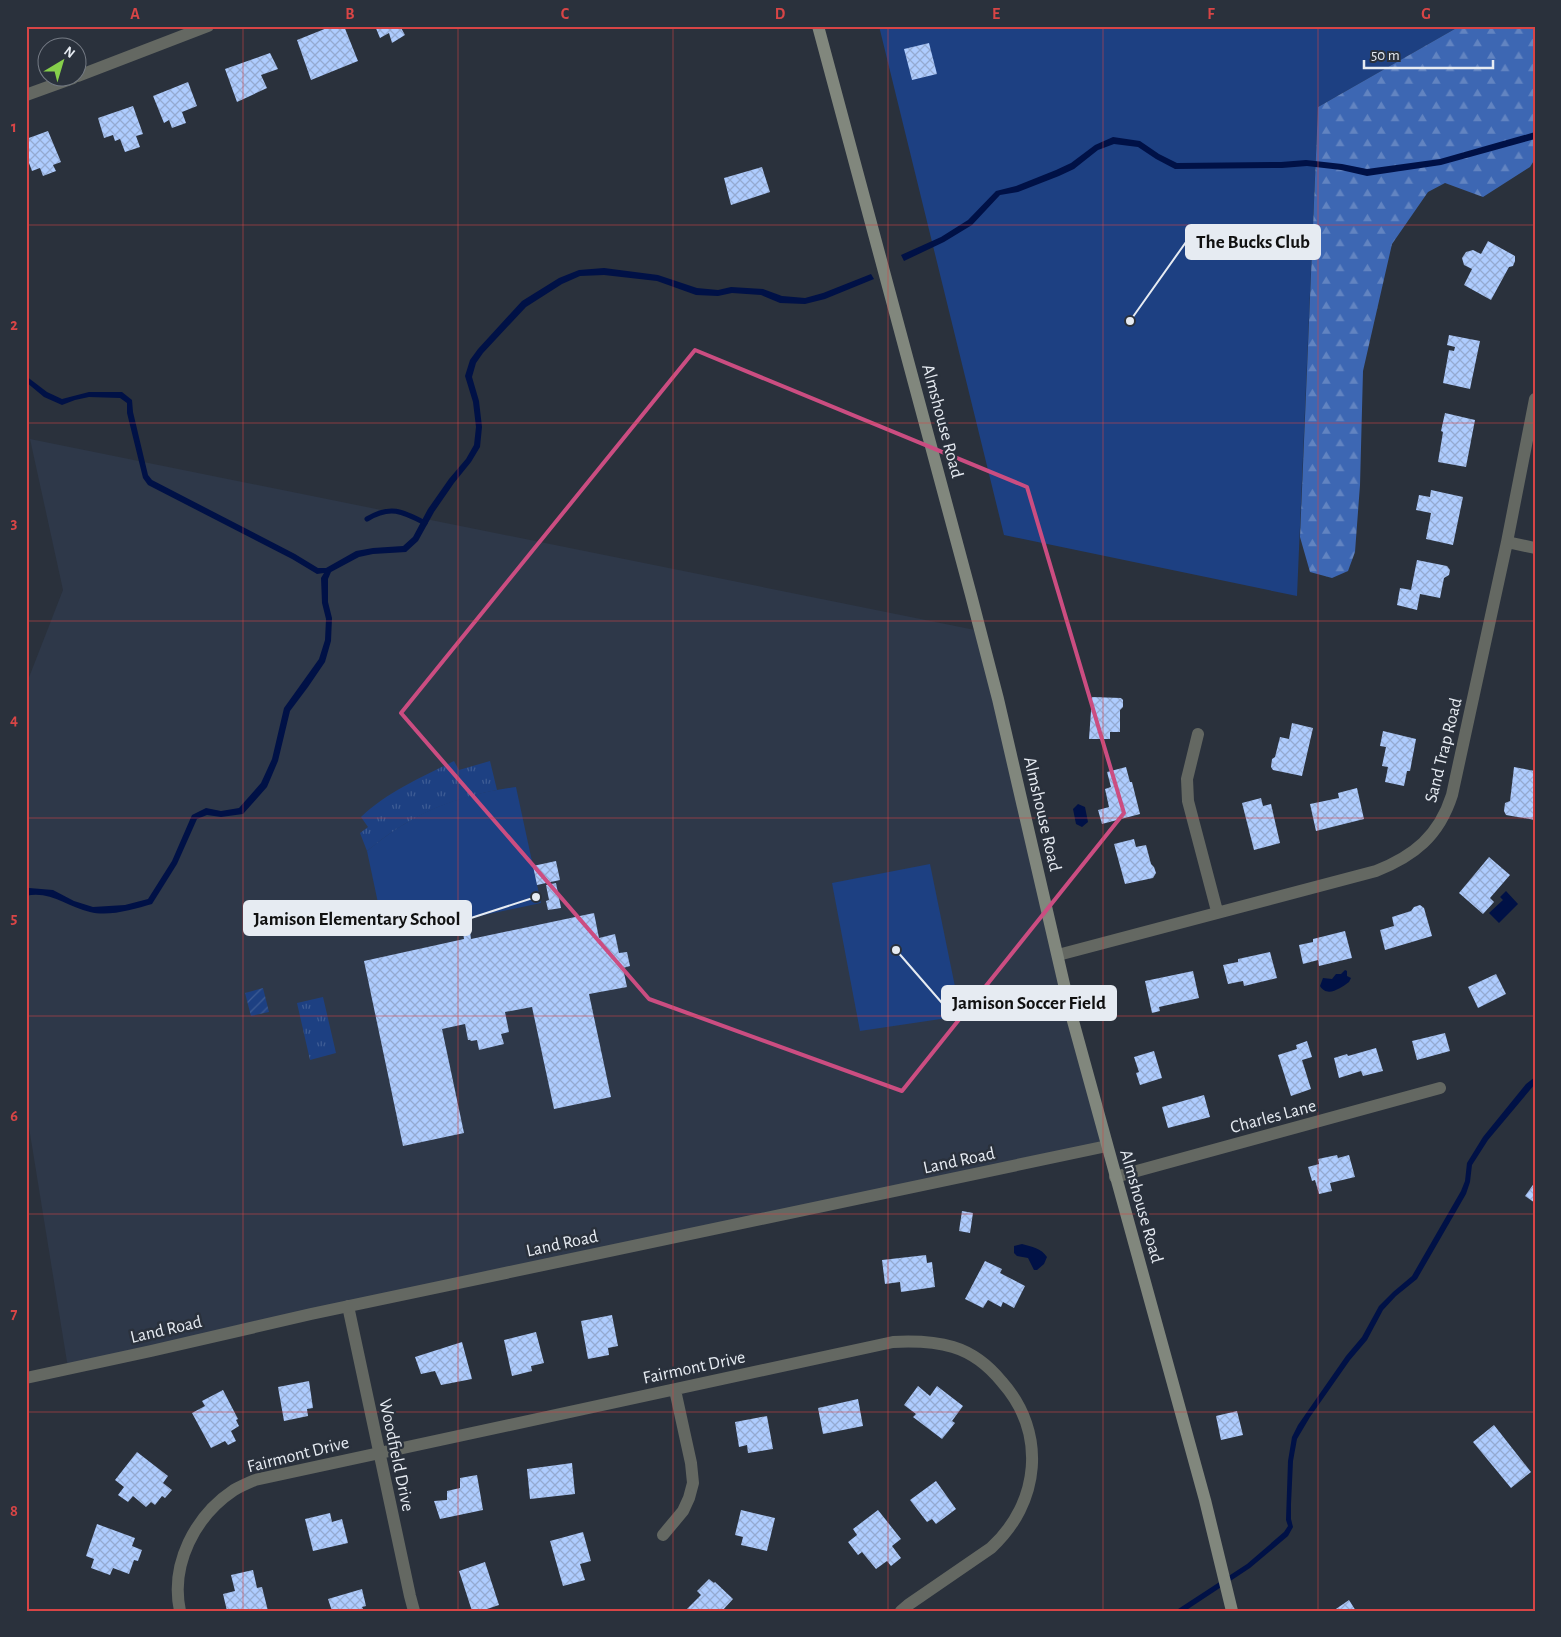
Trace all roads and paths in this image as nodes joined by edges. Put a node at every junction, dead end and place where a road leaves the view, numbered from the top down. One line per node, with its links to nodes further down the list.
1 (208, 26): 3 (street)
2 (818, 26): 11 (main road, Almshouse Road)
3 (88, 72)
4 (47, 88): 5 (street)
5 (26, 96)
6 (1535, 399): 7 (street, Sand Trap Road)
7 (1507, 542): 8 (street); 10 (street, Sand Trap Road)
8 (1535, 548)
9 (1198, 734): 10 (street)
10 (1217, 911): 11 (street, Sand Trap Road)
11 (1058, 955): 13 (main road, Almshouse Road)
12 (1440, 1088): 14 (street, Charles Lane)
13 (1107, 1146): 14 (main road, Almshouse Road); 15 (street, Land Road)
14 (1115, 1177): 23 (main road, Almshouse Road)
15 (348, 1306): 16 (street, Land Road); 18 (street, Woodfield Drive)
16 (26, 1378)
17 (675, 1390): 18 (street, Fairmont Drive); 19 (street); 22 (street, Fairmont Drive)
18 (378, 1453): 20 (street, Fairmont Drive); 21 (street, Woodfield Drive)
19 (663, 1535)
20 (180, 1611)
21 (414, 1611)
22 (901, 1611)
23 (1232, 1611)

